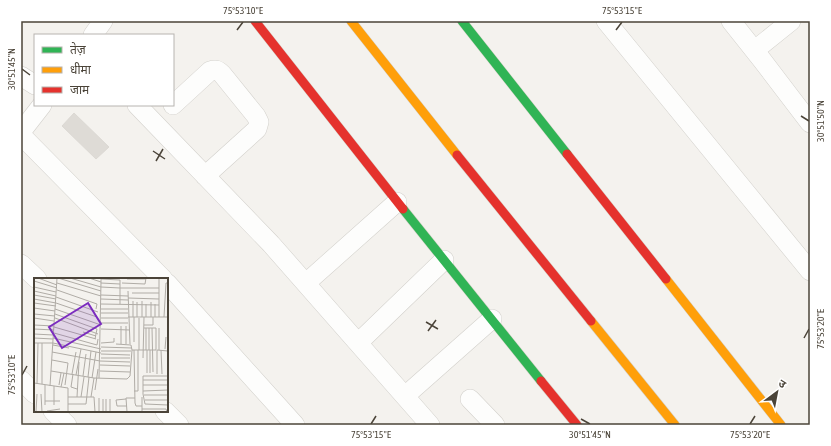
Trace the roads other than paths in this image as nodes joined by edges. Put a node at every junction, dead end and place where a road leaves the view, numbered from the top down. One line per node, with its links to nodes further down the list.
1 (255, 21): 18 (street)
2 (351, 21): 40 (street)
3 (462, 21): 41 (street)
4 (606, 21): 21 (street)
5 (731, 21): 7 (street)
6 (791, 21): 7 (street)
7 (755, 50): 14 (street)
8 (21, 76): 9 (street)
9 (34, 84)
10 (174, 104): 17 (street)
11 (41, 106): 16 (street)
12 (138, 106): 15 (street)
13 (172, 106): 15 (street)
14 (806, 111)
15 (154, 122): 17 (street)
16 (21, 133): 23 (street)
17 (205, 176): 24 (street)
18 (397, 202): 19 (street); 24 (street)
19 (444, 260): 26 (street); 27 (street)
20 (21, 264): 22 (street)
21 (810, 271)
22 (36, 278)
23 (162, 278)
24 (306, 283): 27 (street)
25 (168, 284): 36 (street)
26 (492, 319): 30 (street); 39 (street)
27 (358, 343): 30 (street)
28 (21, 380): 29 (street)
29 (34, 393)
30 (405, 396): 37 (street)
31 (470, 399): 38 (street)
32 (54, 412): 34 (street)
33 (166, 412): 35 (street)
34 (67, 425)
35 (179, 425)
36 (295, 425)
37 (430, 425)
38 (495, 425)
39 (577, 425)
40 (675, 425)
41 (780, 425)

